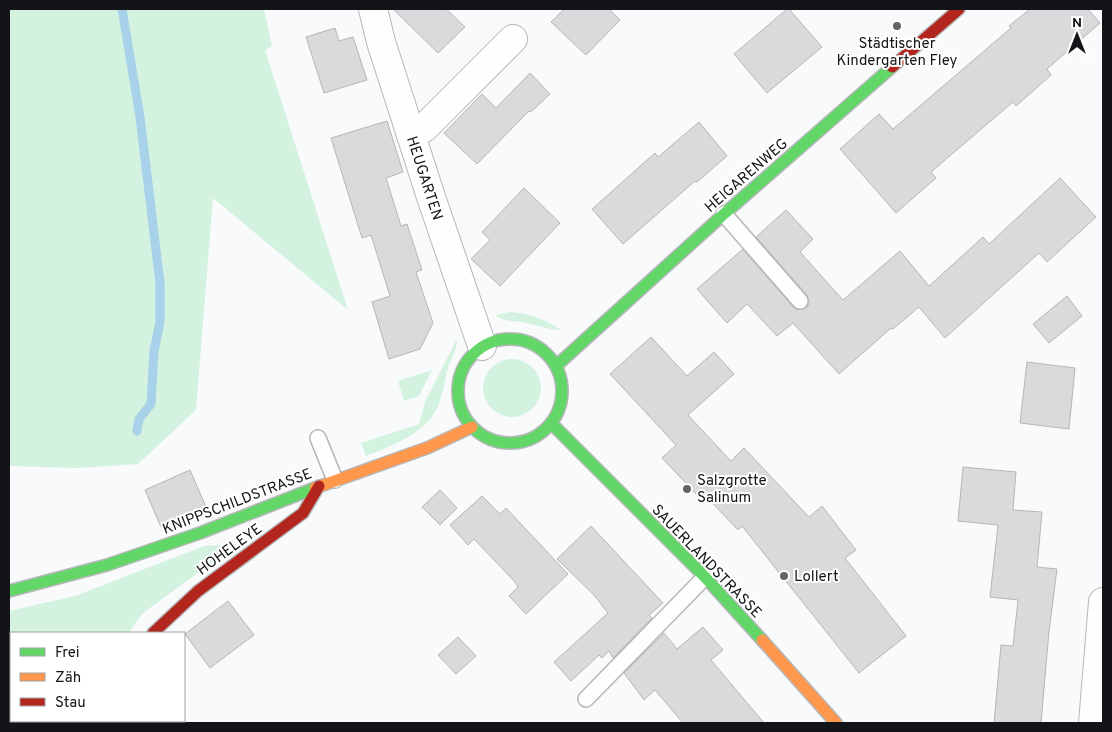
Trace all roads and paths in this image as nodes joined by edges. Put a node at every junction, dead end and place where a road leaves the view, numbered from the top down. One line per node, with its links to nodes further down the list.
1 (373, 9): 4 (street, HEUGARTEN)
2 (958, 9): 5 (street, HEIGARENWEG)
3 (513, 39): 4 (street)
4 (411, 134): 7 (street, HEUGARTEN)
5 (724, 214): 6 (lane); 8 (street, HEIGARENWEG)
6 (800, 301)
7 (482, 346): 8 (street); 10 (street)
8 (556, 366): 9 (street)
9 (552, 424): 10 (street); 14 (street, SAUERLANDSTRASSE)
10 (472, 427): 12 (street, KNIPPSCHILDSTRASSE)
11 (318, 438): 12 (lane)
12 (335, 480): 13 (street, KNIPPSCHILDSTRASSE)
13 (319, 486): 15 (street, KNIPPSCHILDSTRASSE); 17 (street, HOHELEYE)
14 (705, 577): 18 (lane); 19 (street, SAUERLANDSTRASSE)
15 (9, 591)
16 (1103, 602): 20 (street)
17 (154, 632)
18 (586, 699)
19 (836, 723)
20 (1093, 723)

